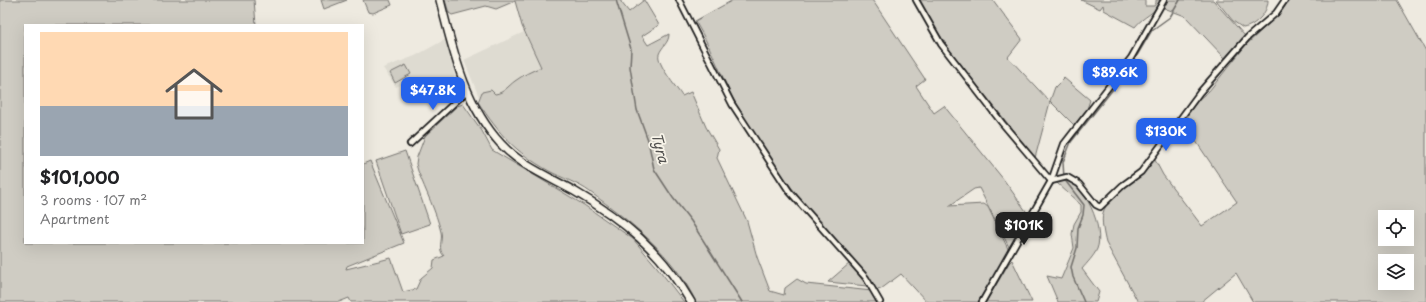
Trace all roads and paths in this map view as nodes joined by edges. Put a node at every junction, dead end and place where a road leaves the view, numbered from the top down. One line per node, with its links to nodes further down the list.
1 (440, 0): 6 (street)
2 (679, 0): 10 (street)
3 (916, 0): 8 (street)
4 (1164, 0): 8 (street)
5 (1285, 0): 8 (street)
6 (467, 91): 7 (street); 9 (street)
7 (410, 144)
8 (1051, 181): 11 (street)
9 (691, 302)
10 (880, 302)
11 (982, 302)

